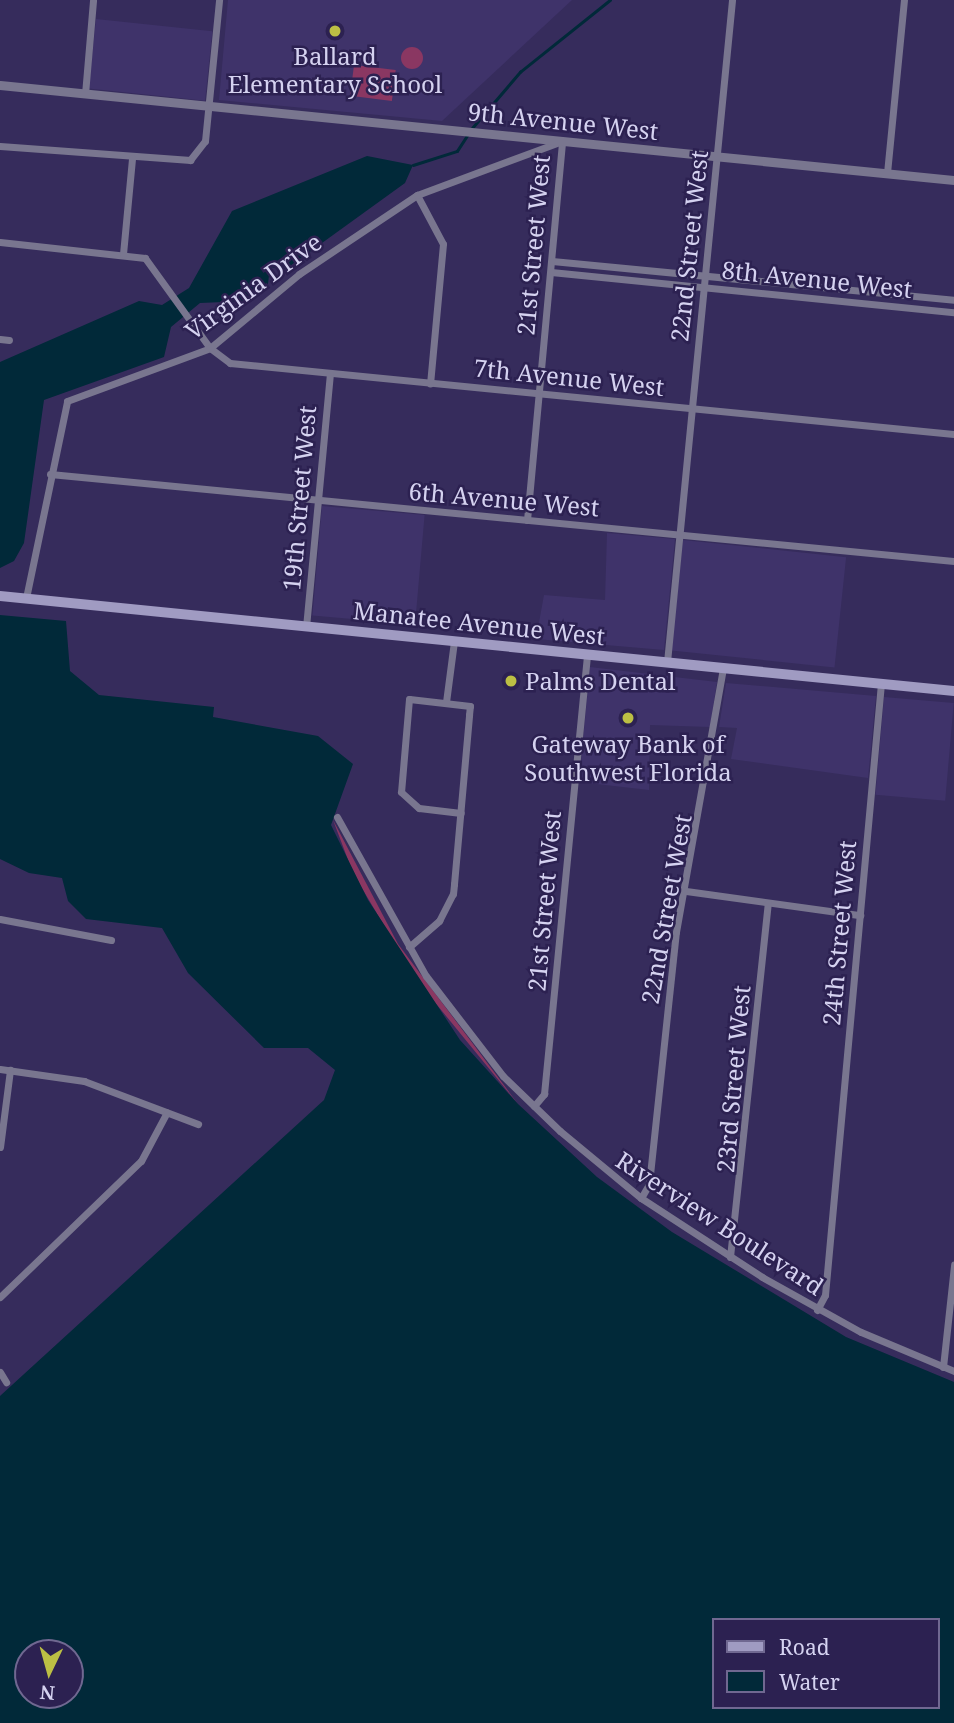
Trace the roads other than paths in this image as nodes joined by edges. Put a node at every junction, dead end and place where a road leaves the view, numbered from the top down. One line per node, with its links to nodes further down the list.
1 (93, 0): 6 (street)
2 (219, 0): 7 (street)
3 (732, 0): 10 (street, 22nd Street West)
4 (904, 0): 12 (street)
5 (0, 85): 6 (street, 9th Avenue West)
6 (85, 94): 7 (street, 9th Avenue West)
7 (209, 106): 8 (street, 9th Avenue West); 11 (street)
8 (562, 141): 10 (street, 9th Avenue West); 14 (street, Virginia Drive); 17 (street, 21st Street West)
9 (0, 146): 11 (street)
10 (717, 156): 12 (street, 9th Avenue West); 19 (street, 22nd Street West)
11 (132, 158): 16 (street)
12 (887, 173): 13 (street, 9th Avenue West)
13 (954, 180)
14 (417, 195): 25 (street, Virginia Drive); 27 (street)
15 (0, 243): 16 (street)
16 (123, 254): 25 (street, 7th Avenue West)
17 (552, 261): 18 (street, 21st Street West); 19 (street, 8th Avenue West)
18 (551, 272): 20 (street, 8th Avenue West); 28 (street, 21st Street West)
19 (706, 275): 20 (street, 22nd Street West); 21 (street, 8th Avenue West)
20 (703, 287): 22 (street, 8th Avenue West); 29 (street, 22nd Street West)
21 (954, 300)
22 (954, 312)
23 (0, 339): 24 (street)
24 (9, 340)
25 (210, 348): 26 (street, 7th Avenue West); 31 (street, Virginia Drive)
26 (330, 373): 27 (street, 7th Avenue West); 32 (street, 19th Street West)
27 (430, 383): 28 (street, 7th Avenue West)
28 (538, 394): 29 (street, 7th Avenue West); 33 (street, 21st Street West)
29 (692, 408): 30 (street, 7th Avenue West); 34 (street, 22nd Street West)
30 (954, 434)
31 (50, 474): 32 (street, 6th Avenue West); 37 (street, Virginia Drive)
32 (318, 501): 33 (street, 6th Avenue West); 38 (street, 19th Street West)
33 (527, 520): 34 (street, 6th Avenue West)
34 (680, 535): 35 (street, 6th Avenue West); 41 (street, 22nd Street West)
35 (954, 561)
36 (0, 596): 37 (main road, Manatee Avenue West)
37 (26, 598): 38 (main road, Manatee Avenue West)
38 (306, 627): 39 (main road, Manatee Avenue West)
39 (454, 642): 40 (main road, Manatee Avenue West); 45 (street)
40 (587, 655): 41 (main road, Manatee Avenue West); 56 (street, 21st Street West)
41 (667, 663): 42 (main road, Manatee Avenue West)
42 (723, 668): 43 (main road, Manatee Avenue West); 48 (street, 22nd Street West)
43 (881, 684): 44 (main road, Manatee Avenue West); 50 (street, 24th Street West)
44 (954, 691)
45 (446, 702): 46 (street); 46 (street)
46 (461, 813): 53 (street)
47 (337, 817): 53 (street, Riverview Boulevard)
48 (686, 891): 49 (street); 60 (street, 22nd Street West)
49 (768, 903): 50 (street); 61 (street, 23rd Street West)
50 (860, 915): 64 (street, 24th Street West)
51 (0, 919): 52 (street)
52 (110, 940)
53 (409, 947): 56 (street, Riverview Boulevard)
54 (0, 1069): 55 (street)
55 (10, 1070): 57 (street); 59 (street)
56 (534, 1106): 60 (street, Riverview Boulevard)
57 (167, 1112): 58 (street); 63 (street)
58 (198, 1124)
59 (0, 1147)
60 (641, 1198): 61 (street, Riverview Boulevard)
61 (730, 1257): 64 (street, Riverview Boulevard)
62 (954, 1265): 65 (street)
63 (0, 1297)
64 (817, 1310): 65 (street, Riverview Boulevard)
65 (943, 1367): 66 (street, Riverview Boulevard)
66 (954, 1371)
67 (0, 1372): 68 (street)
68 (6, 1382)

